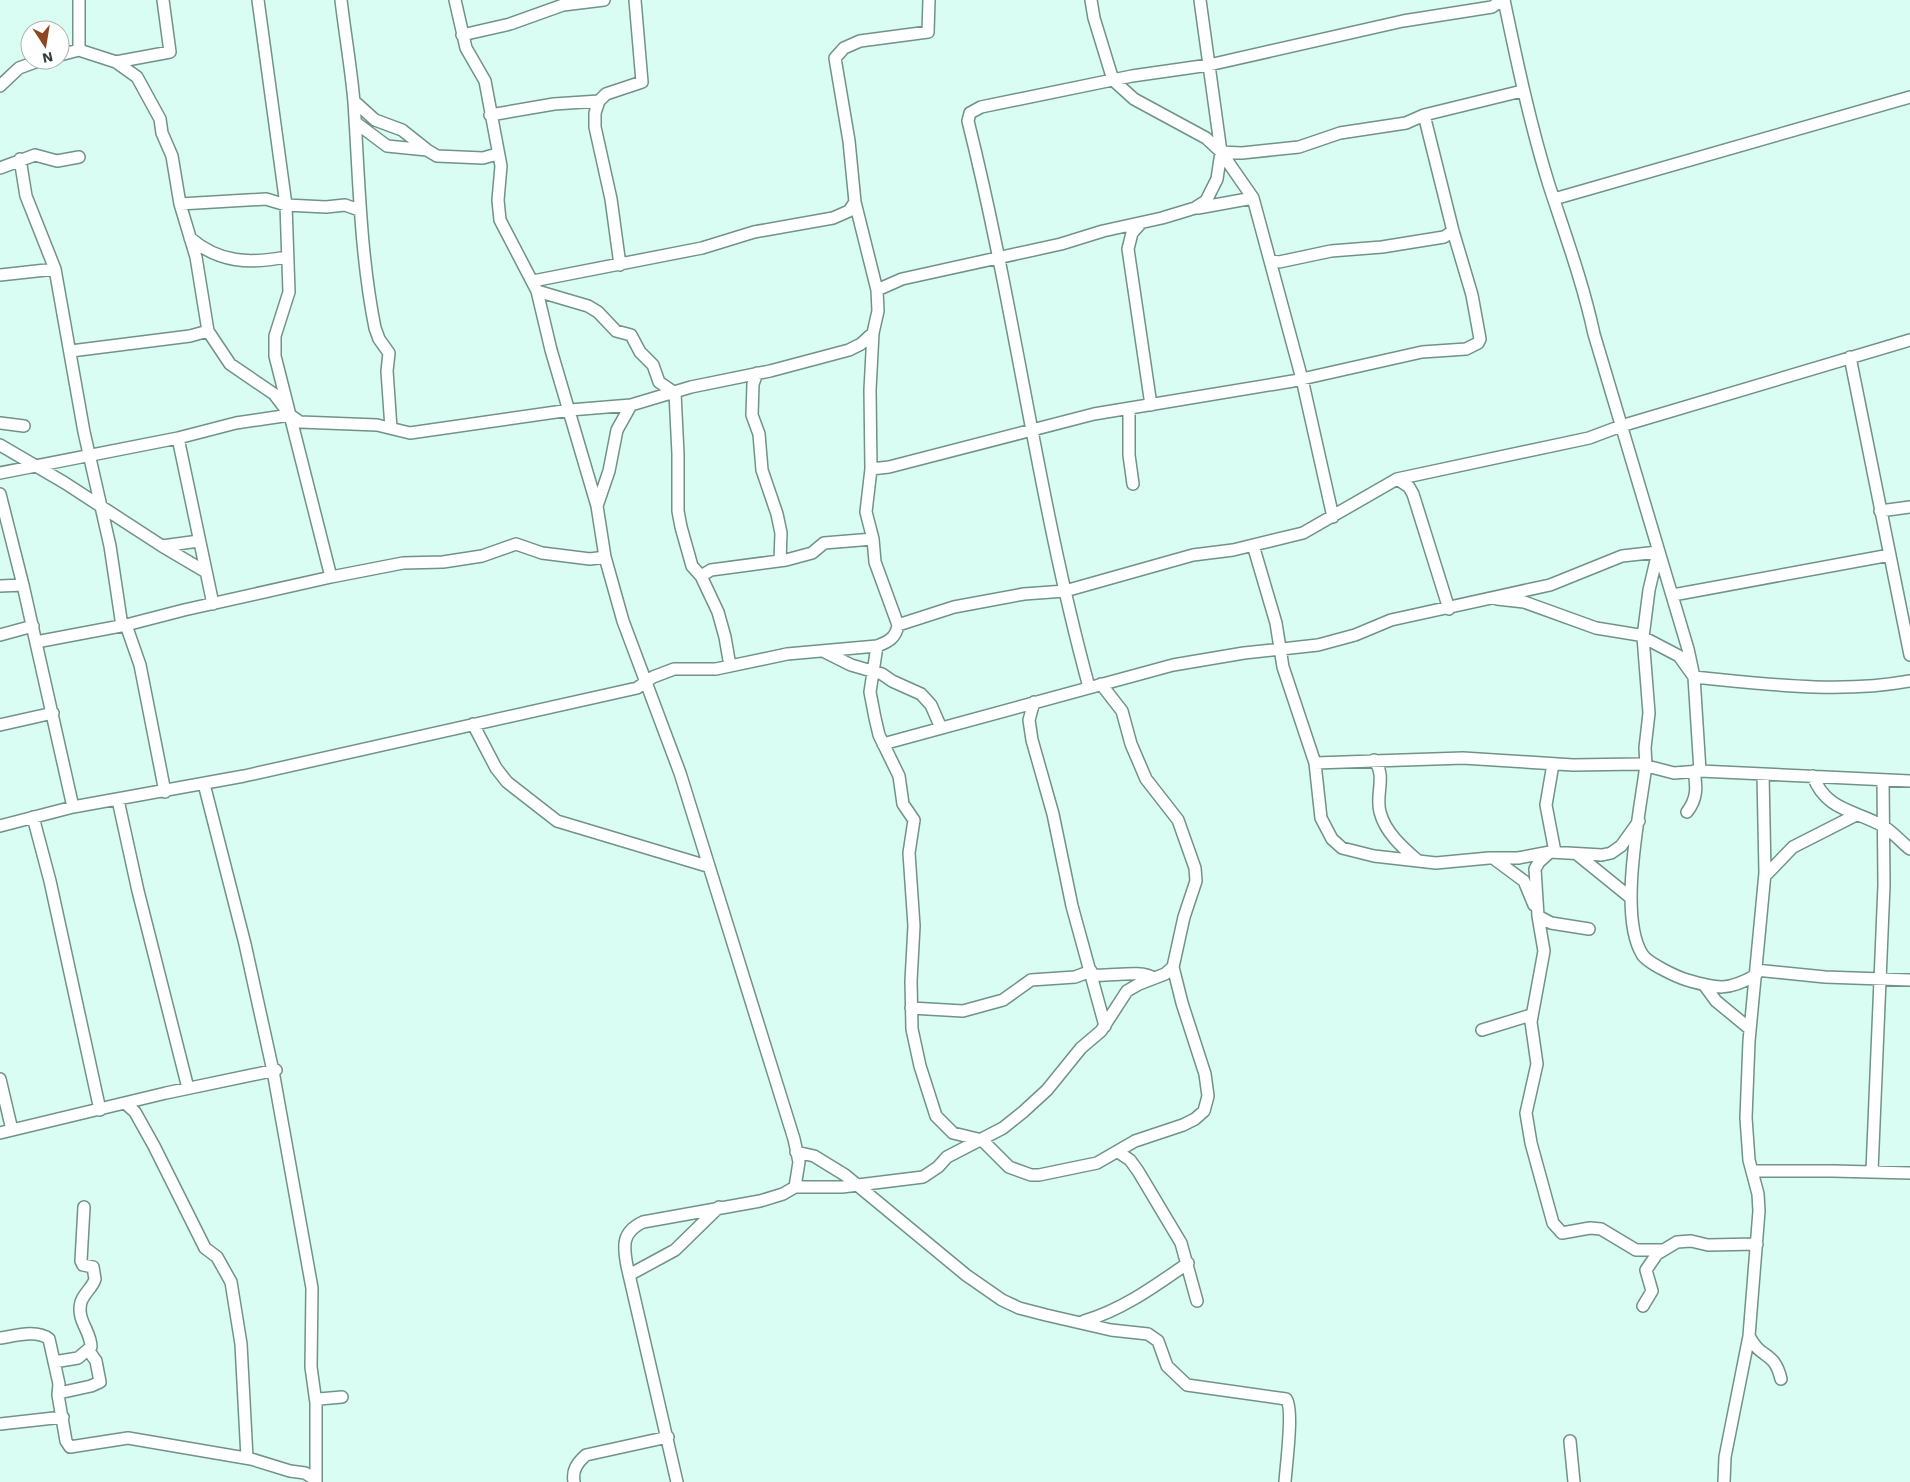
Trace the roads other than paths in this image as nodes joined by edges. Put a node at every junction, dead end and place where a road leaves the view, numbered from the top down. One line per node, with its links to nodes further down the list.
1 (79, 0): 13 (street)
2 (163, 0): 15 (street)
3 (258, 0): 37 (street)
4 (341, 0): 22 (street)
5 (455, 0): 12 (street)
6 (604, 0): 12 (street)
7 (635, 0): 23 (street)
8 (929, 0): 35 (street)
9 (1091, 0): 18 (street)
10 (1200, 0): 16 (street)
11 (1503, 0): 16 (street); 20 (street)
12 (462, 35): 24 (street)
13 (79, 50): 14 (street); 15 (street)
14 (70, 52)
15 (116, 62): 36 (street)
16 (1209, 65): 18 (street); 28 (street)
17 (20, 68): 19 (street)
18 (1113, 80): 28 (street); 45 (street)
19 (0, 86)
20 (1522, 90): 25 (street); 34 (street)
21 (1910, 97): 34 (street)
22 (354, 101): 26 (street); 27 (street)
23 (599, 101): 24 (street); 48 (street)
24 (490, 115): 29 (street)
25 (1424, 115): 28 (street); 42 (street)
26 (355, 122): 27 (street); 39 (street)
27 (427, 150): 29 (street)
28 (1221, 152): 33 (street); 38 (street)
29 (497, 154): 51 (street)
30 (78, 157): 31 (street)
31 (20, 159): 32 (street); 49 (street)
32 (0, 168)
33 (1253, 198): 38 (street); 47 (street)
34 (1554, 199): 68 (street)
35 (856, 202): 48 (street); 52 (street)
36 (180, 204): 37 (street); 43 (street)
37 (286, 204): 39 (street); 46 (street)
38 (1195, 208): 40 (street)
39 (359, 210): 69 (street)
40 (1141, 223): 41 (street); 44 (street)
41 (1103, 231): 44 (street); 45 (street)
42 (1452, 231): 47 (street); 59 (street)
43 (190, 238): 46 (street); 53 (street)
44 (1128, 249): 62 (street)
45 (997, 257): 52 (street); 70 (street)
46 (286, 258): 65 (street)
47 (1270, 260): 59 (street)
48 (620, 265): 51 (street)
49 (55, 269): 50 (street); 56 (street)
50 (0, 275)
51 (535, 286): 60 (street); 64 (street)
52 (877, 290): 54 (street)
53 (208, 331): 56 (street); 65 (street)
54 (873, 333): 58 (street); 75 (street)
55 (1910, 340): 57 (street)
56 (71, 351): 73 (street)
57 (1850, 357): 68 (street); 83 (street)
58 (757, 373): 60 (street); 92 (street)
59 (1302, 379): 62 (street); 84 (street)
60 (675, 393): 61 (street); 94 (street)
61 (631, 405): 64 (street); 80 (street)
62 (1151, 405): 63 (street)
63 (1130, 408): 70 (street); 78 (street)
64 (570, 410): 69 (street); 80 (street)
65 (290, 415): 69 (street); 71 (street); 95 (street)
66 (0, 423): 67 (street)
67 (24, 426)
68 (1621, 426): 77 (street); 89 (street)
69 (391, 428)
70 (1031, 431): 75 (street); 98 (street)
71 (178, 438): 73 (street); 86 (street)
72 (0, 445): 74 (street)
73 (90, 454): 74 (street); 82 (street)
74 (36, 466): 76 (street); 82 (street)
75 (871, 469): 85 (street)
76 (0, 473)
77 (1397, 479): 84 (street); 102 (street)
78 (1133, 484)
79 (0, 494): 96 (street)
80 (597, 506): 91 (street)
81 (1910, 507): 83 (street)
82 (101, 508): 88 (street); 105 (street)
83 (1880, 511): 90 (street)
84 (1333, 517): 87 (street)
85 (873, 539): 92 (street); 103 (street)
86 (200, 541): 88 (street); 93 (street)
87 (1253, 545): 98 (street); 110 (street)
88 (162, 546): 93 (street)
89 (1658, 552): 99 (street); 100 (street); 107 (street)
90 (1890, 555): 99 (street); 112 (street)
91 (605, 557): 95 (street); 117 (street)
92 (780, 561): 94 (street)
93 (206, 572): 101 (street)
94 (701, 576): 113 (street)
95 (331, 577): 101 (street)
96 (23, 585): 97 (street); 104 (street)
97 (0, 586)
98 (1065, 591): 103 (street); 119 (street)
99 (1672, 594): 115 (street)
100 (1491, 598): 102 (street); 107 (street)
101 (213, 604): 105 (street)
102 (1449, 609): 110 (street)
103 (898, 625): 109 (street)
104 (33, 626): 106 (street); 108 (street)
105 (124, 626): 108 (street); 136 (street)
106 (0, 634)
107 (1644, 636): 115 (street); 129 (street)
108 (36, 642): 121 (street)
109 (877, 646): 111 (street); 114 (street)
110 (1281, 649): 118 (street); 127 (street)
111 (822, 651): 113 (street); 114 (street)
112 (1910, 655)
113 (730, 666): 117 (street)
114 (874, 671): 124 (street); 125 (street)
115 (1694, 677): 116 (street); 130 (street)
116 (1910, 681)
117 (646, 682): 122 (street); 150 (street)
118 (1101, 684): 119 (street); 155 (street)
119 (1088, 687): 120 (street)
120 (1034, 702): 124 (street); 157 (street)
121 (52, 713): 123 (street); 138 (street)
122 (473, 724): 135 (street); 150 (street)
123 (0, 725)
124 (941, 728): 125 (street)
125 (883, 744): 162 (street)
126 (1374, 760): 127 (street); 128 (street); 149 (street)
127 (1315, 763): 149 (street)
128 (1553, 764): 129 (street); 146 (street)
129 (1646, 765): 130 (street); 142 (street)
130 (1697, 771): 131 (street); 139 (street)
131 (1763, 774): 132 (street); 151 (street)
132 (1813, 776): 133 (street); 140 (street)
133 (1883, 780): 134 (street); 144 (street)
134 (1910, 782)
135 (204, 784): 136 (street); 167 (street)
136 (165, 792): 137 (street)
137 (118, 800): 138 (street); 169 (street)
138 (73, 808): 141 (street)
139 (1687, 812)
140 (1856, 815): 144 (street); 151 (street)
141 (33, 817): 143 (street); 171 (street)
142 (1640, 819): 147 (street); 152 (street)
143 (0, 826)
144 (1884, 827): 145 (street); 159 (street)
145 (1910, 849)
146 (1553, 852): 147 (street); 148 (street); 153 (street)
147 (1575, 853): 152 (street)
148 (1493, 858): 149 (street); 153 (street)
149 (1417, 860)
150 (707, 866): 175 (street)
151 (1765, 876): 156 (street)
152 (1631, 898): 161 (street)
153 (1538, 915): 154 (street); 163 (street)
154 (1589, 929)
155 (1173, 967): 158 (street); 176 (street)
156 (1756, 972): 159 (street); 161 (street); 165 (street)
157 (1091, 973): 158 (street); 162 (street); 164 (street)
158 (1153, 978): 164 (street)
159 (1879, 980): 160 (street); 178 (street)
160 (1910, 980)
161 (1705, 986): 165 (street)
162 (911, 1008): 174 (street)
163 (1531, 1015): 166 (street); 185 (street)
164 (1105, 1026): 174 (street)
165 (1750, 1029): 177 (street)
166 (1482, 1030)
167 (275, 1070): 169 (street); 198 (street)
168 (0, 1079): 172 (street)
169 (188, 1088): 170 (street)
170 (125, 1103): 171 (street); 203 (street)
171 (100, 1110): 172 (street)
172 (12, 1130): 173 (street)
173 (0, 1133)
174 (982, 1140): 176 (street); 180 (street)
175 (796, 1152): 180 (street); 181 (street)
176 (1118, 1152): 186 (street)
177 (1752, 1171): 178 (street); 184 (street)
178 (1872, 1171): 179 (street)
179 (1910, 1173)
180 (856, 1185): 181 (street); 190 (street)
181 (795, 1187): 182 (street)
182 (719, 1207): 187 (street); 187 (street)
183 (84, 1208): 193 (street)
184 (1757, 1244): 185 (street); 191 (street)
185 (1663, 1250): 189 (street)
186 (1188, 1263): 188 (street); 190 (street)
187 (629, 1275): 201 (street)
188 (1197, 1301)
189 (1643, 1306)
190 (1082, 1322): 207 (street)
191 (1749, 1336): 195 (street); 209 (street)
192 (0, 1338): 194 (street)
193 (89, 1351): 194 (street); 196 (street)
194 (54, 1362): 196 (street)
195 (1780, 1380)
196 (59, 1393): 199 (street)
197 (342, 1397): 198 (street)
198 (316, 1403): 204 (street)
199 (63, 1417): 200 (street); 203 (street)
200 (0, 1424)
201 (668, 1437): 205 (street); 206 (street)
202 (1570, 1441): 208 (street)
203 (248, 1458): 204 (street)
204 (316, 1481)
205 (574, 1482)
206 (677, 1482)
207 (1286, 1482)
208 (1574, 1482)
209 (1724, 1482)

